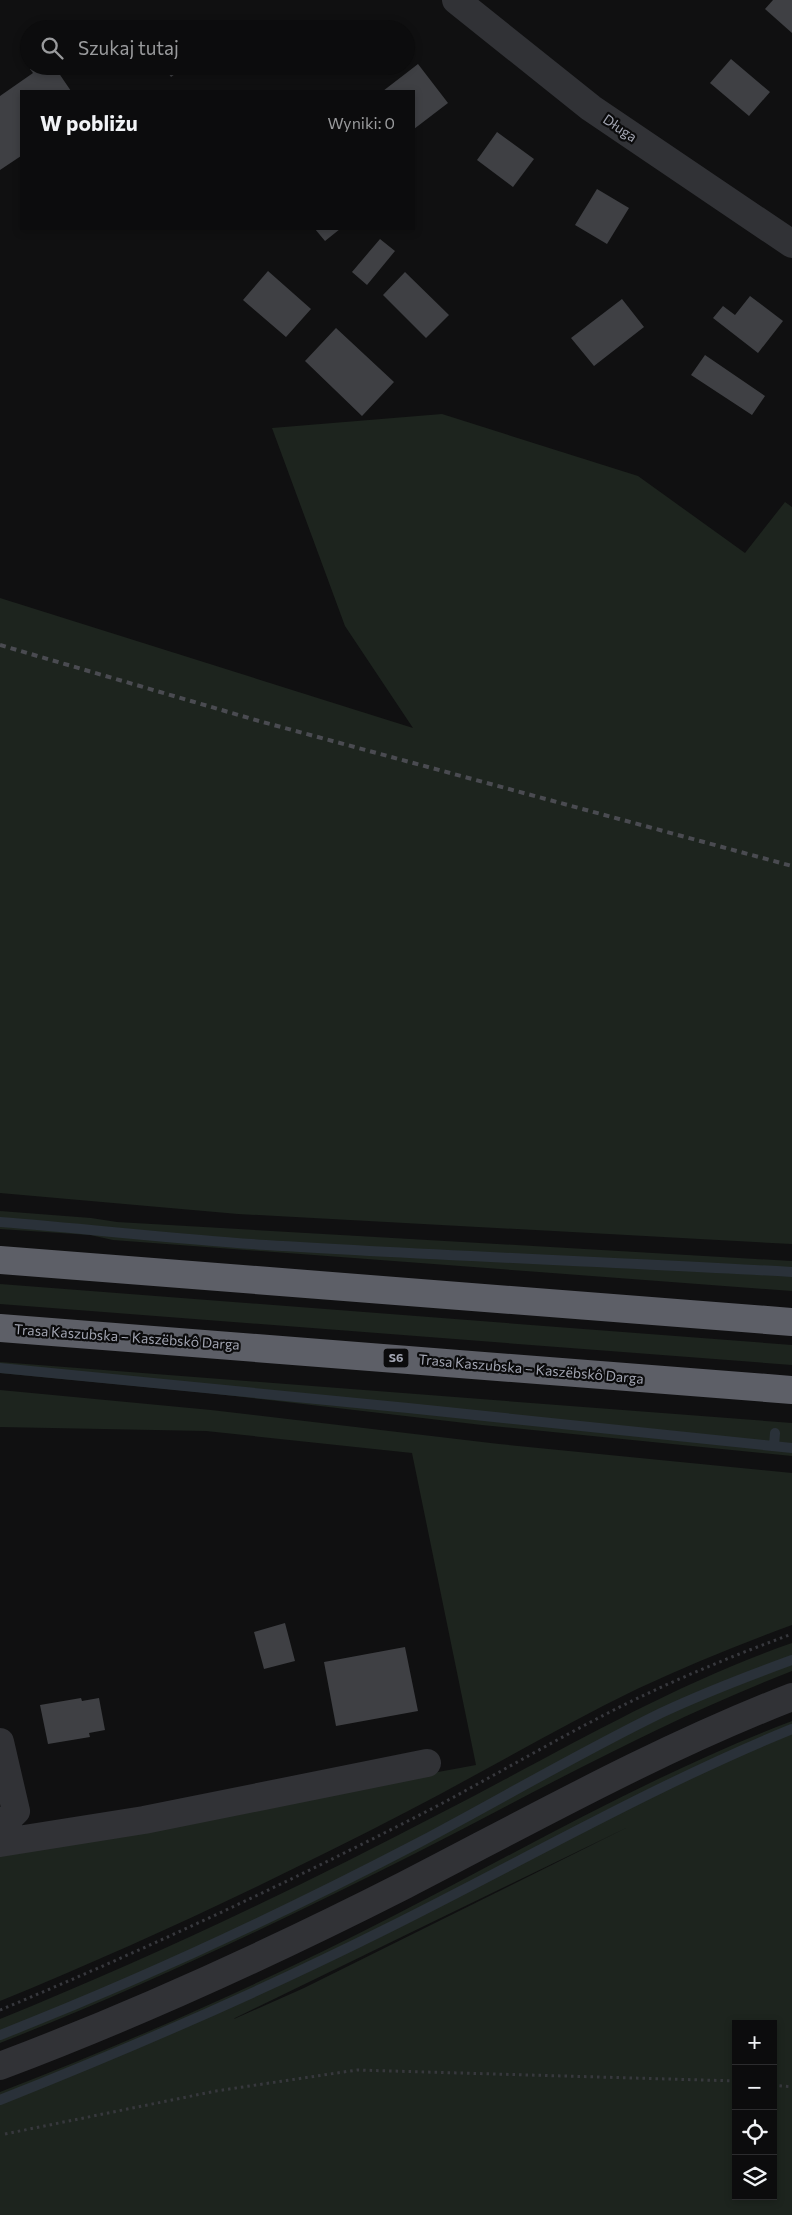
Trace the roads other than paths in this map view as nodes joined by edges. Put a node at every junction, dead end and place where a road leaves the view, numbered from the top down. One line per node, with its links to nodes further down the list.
1 (456, 0): 2 (street, Długa)
2 (792, 244)
3 (0, 1260): 4 (highway)
4 (792, 1322)
5 (0, 1328): 6 (highway, Trasa Kaszubska – Kaszëbskô Darga / S6)
6 (792, 1390)
7 (792, 1697): 12 (street)
8 (0, 1742): 10 (street)
9 (427, 1763): 11 (street)
10 (0, 1827)
11 (0, 1844)
12 (0, 2066)

